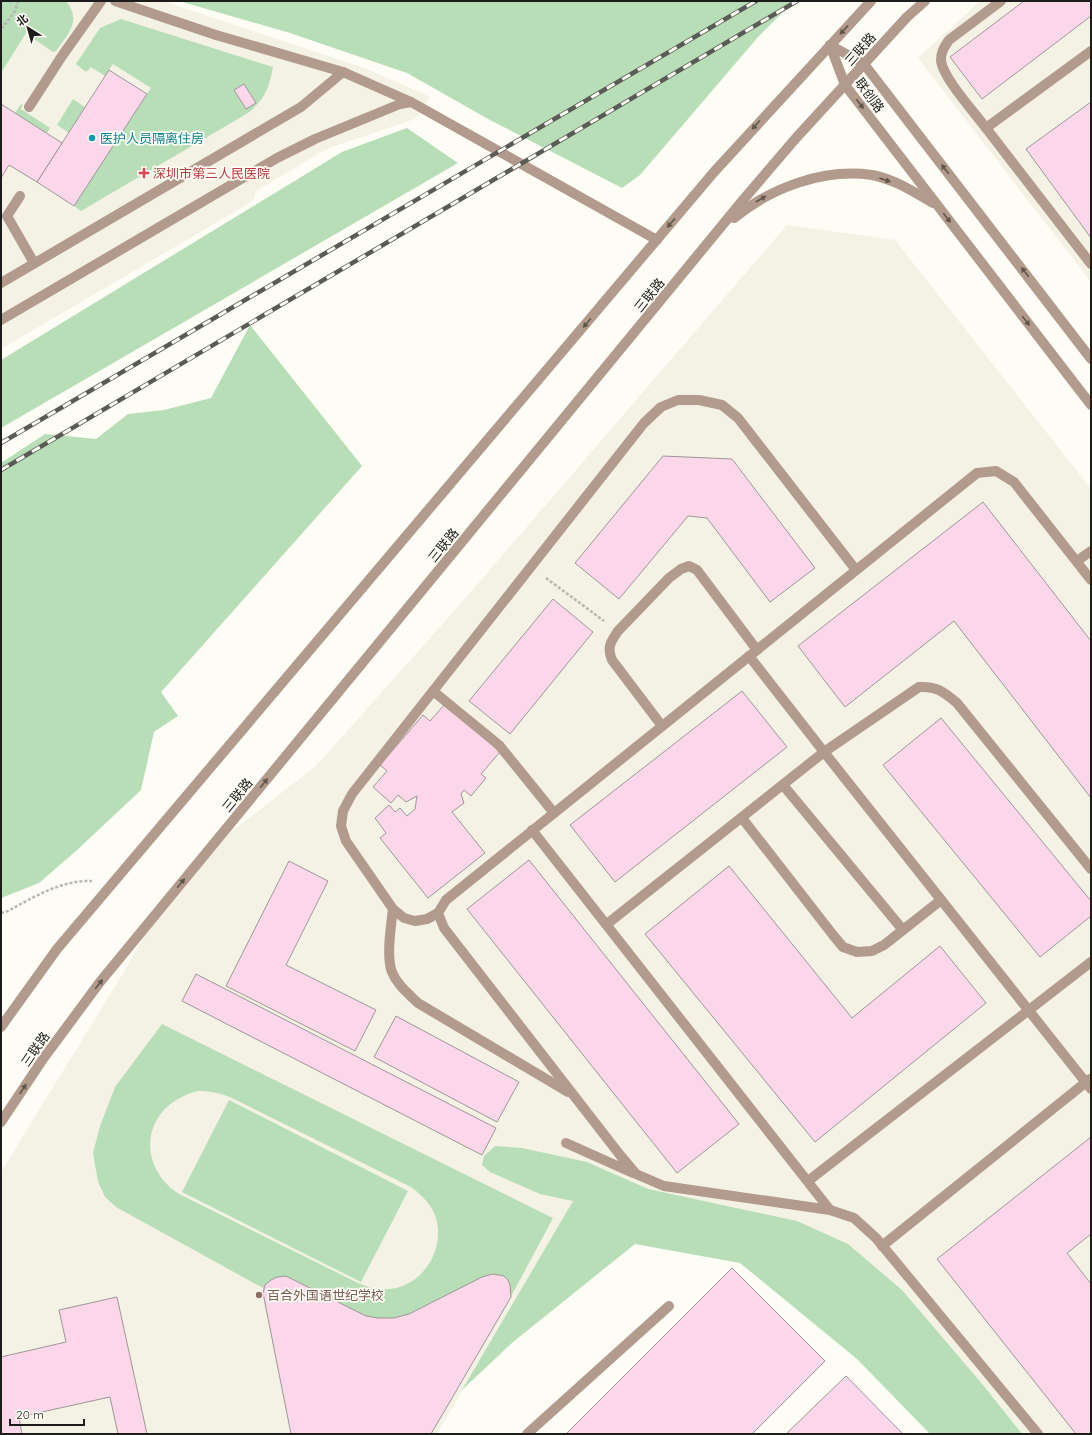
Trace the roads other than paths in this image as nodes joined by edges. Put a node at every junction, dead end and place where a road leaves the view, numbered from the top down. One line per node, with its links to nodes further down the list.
1 (101, 1): 12 (street)
2 (115, 1): 9 (street)
3 (871, 1): 6 (street, one-way to 6)
4 (925, 1): 8 (street, 三联路)
5 (1001, 1): 13 (street)
6 (830, 45): 8 (street, 联创路); 10 (street, 联创路); 17 (street, one-way to 17)
7 (1091, 51): 13 (street)
8 (864, 64): 10 (street, 三联路); 22 (street, 联创路, one-way to 8)
9 (343, 72): 11 (street); 18 (street)
10 (845, 85): 15 (street, 联创路, one-way to 15); 16 (street, 三联路)
11 (411, 102): 17 (street); 21 (street)
12 (29, 107)
13 (986, 128): 19 (street)
14 (20, 196): 18 (street)
15 (938, 206): 16 (street, one-way to 15); 23 (street, 联创路, one-way to 23)
16 (718, 231): 47 (street, 三联路, one-way to 16)
17 (657, 240): 44 (street, one-way to 44)
18 (34, 263): 20 (street)
19 (1091, 264)
20 (1, 283)
21 (1, 320)
22 (1091, 359)
23 (1091, 405)
24 (1091, 551): 25 (street)
25 (1077, 562): 26 (street); 27 (street)
26 (856, 570): 28 (street); 29 (street)
27 (1091, 580)
28 (753, 653): 30 (street); 30 (street); 31 (street)
29 (433, 691): 33 (street); 38 (street)
30 (662, 726): 33 (street)
31 (824, 752): 32 (street); 36 (street); 37 (street)
32 (783, 785): 34 (street); 41 (street)
33 (554, 813): 35 (street)
34 (742, 818): 40 (street); 41 (street)
35 (532, 830): 39 (street); 40 (street)
36 (1091, 869)
37 (941, 900): 41 (street); 43 (street)
38 (393, 909): 39 (street); 46 (street)
39 (438, 913): 46 (street)
40 (607, 924): 50 (street)
41 (902, 930)
42 (1091, 962): 43 (street)
43 (1029, 1010): 45 (street); 50 (street)
44 (1, 1027)
45 (1089, 1083): 52 (street)
46 (573, 1095): 49 (street)
47 (1, 1122)
48 (566, 1143): 49 (street)
49 (636, 1174): 51 (street)
50 (808, 1181): 51 (street)
51 (830, 1210): 52 (street)
52 (882, 1246): 55 (street)
53 (670, 1306): 54 (street)
54 (526, 1434)
55 (1038, 1434)

